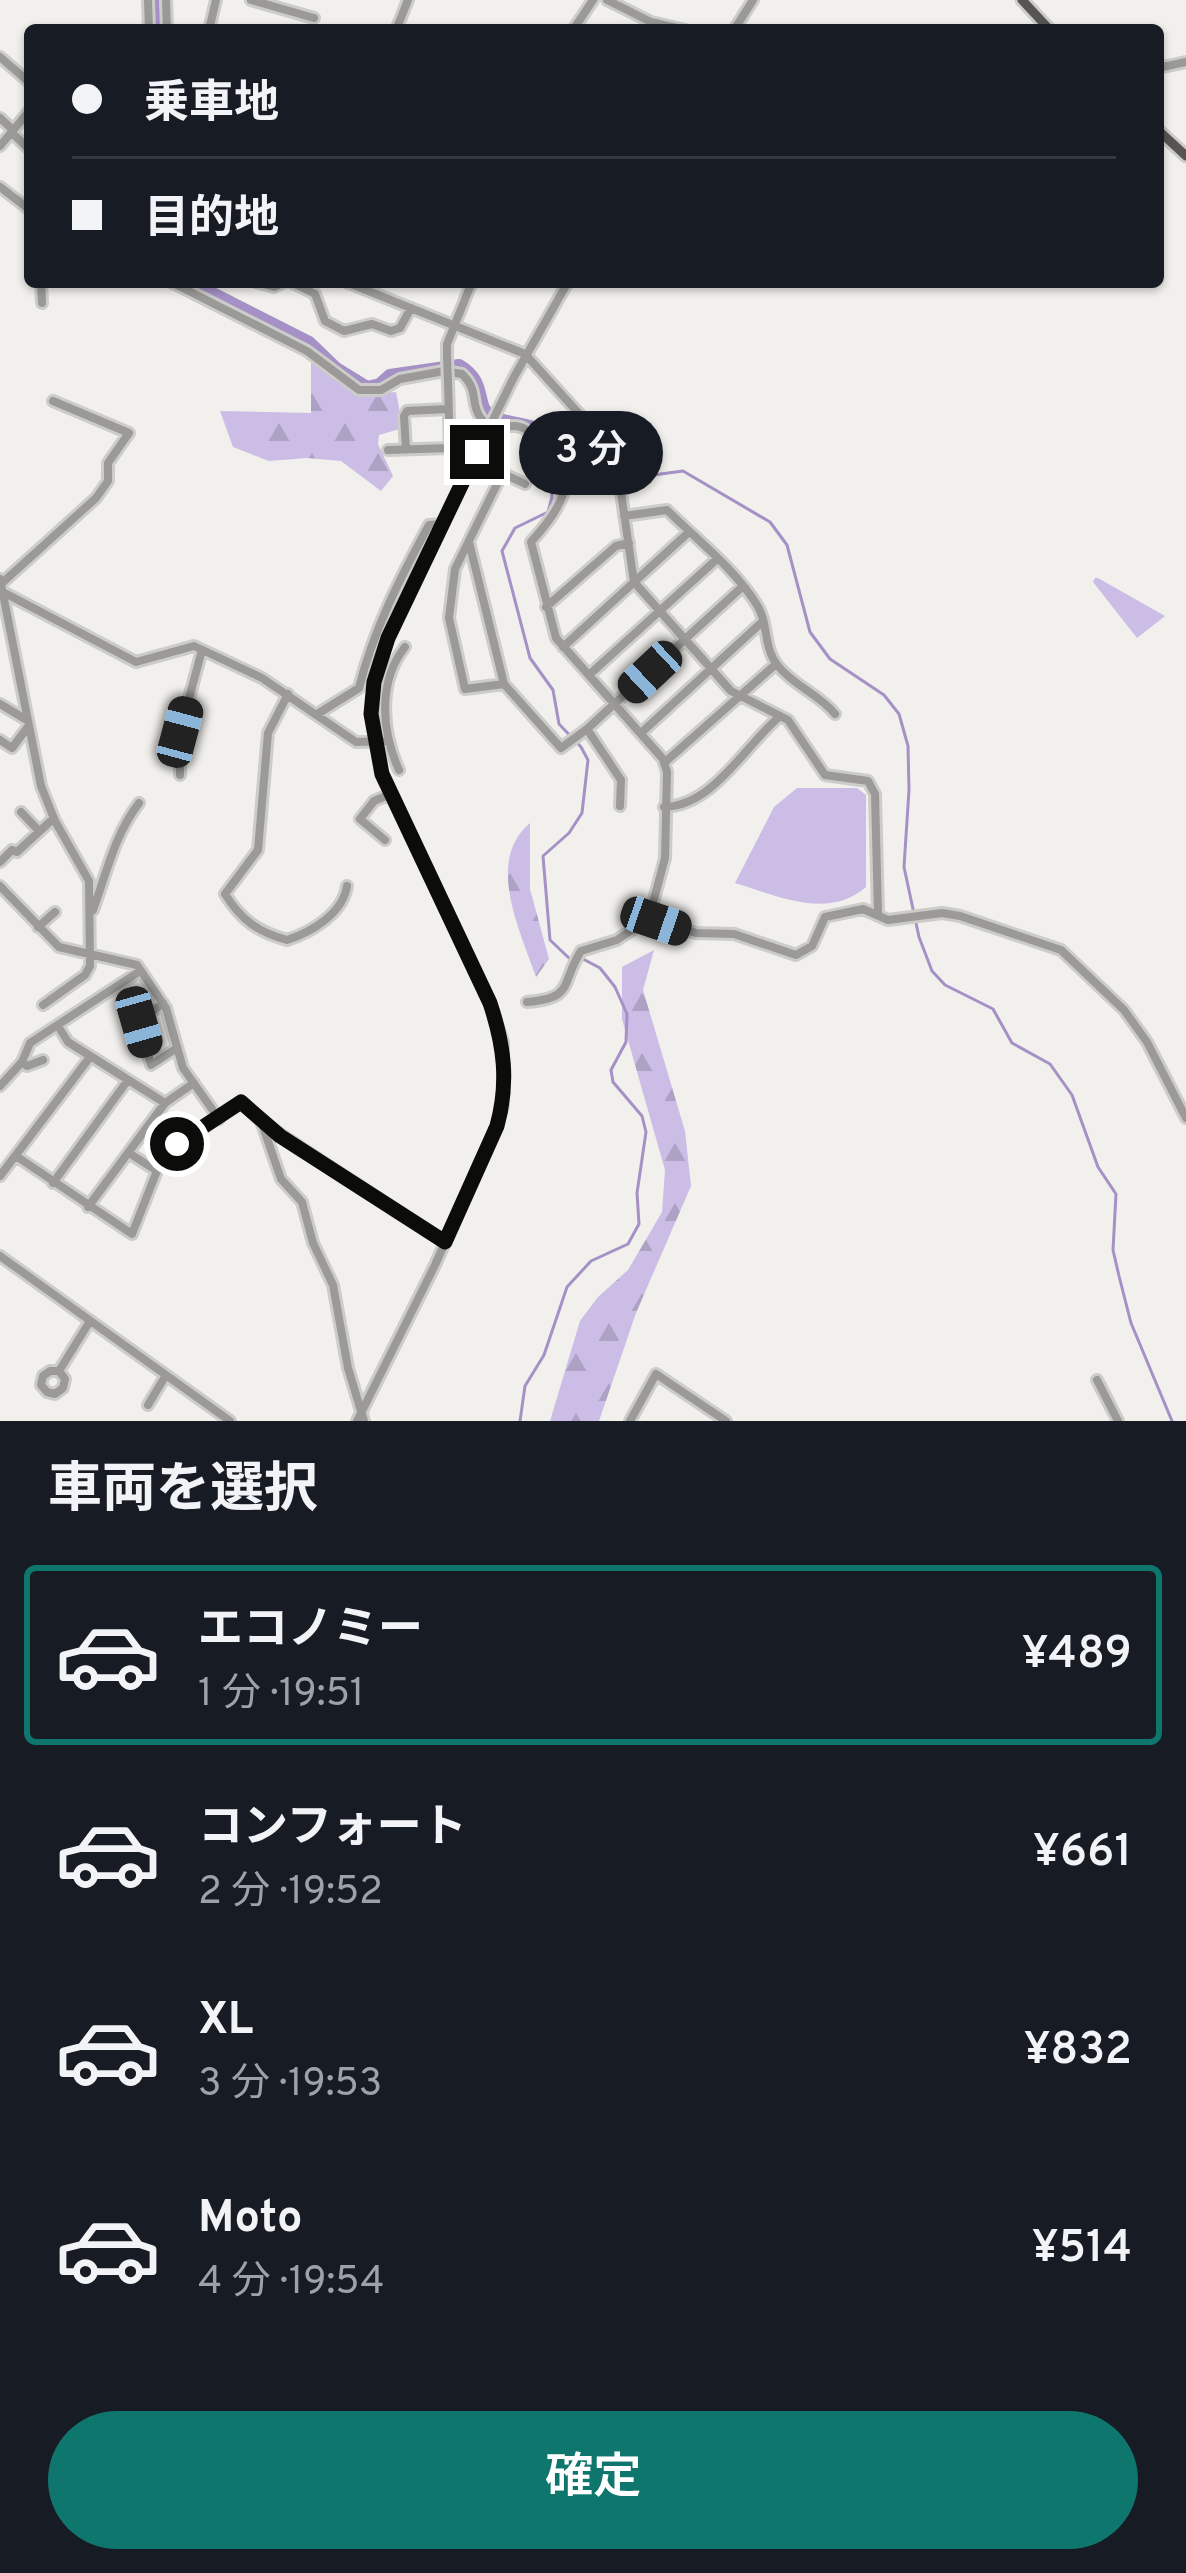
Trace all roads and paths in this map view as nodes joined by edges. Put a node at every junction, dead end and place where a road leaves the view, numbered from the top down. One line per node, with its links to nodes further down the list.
1 (251, 0): 4 (street)
2 (607, 0): 5 (street)
3 (1022, 0): 6 (main road)
4 (314, 18)
5 (660, 24)
6 (1044, 24)
7 (0, 58): 8 (street)
8 (24, 78)
9 (24, 117): 11 (street)
10 (0, 118): 11 (street)
11 (12, 131): 13 (street); 14 (street)
12 (1164, 136): 15 (main road)
13 (24, 144)
14 (0, 146)
15 (1186, 156)
16 (0, 187): 17 (street)
17 (24, 205)
18 (41, 288): 24 (street)
19 (183, 288): 45 (street)
20 (300, 288): 25 (street)
21 (361, 288): 25 (street)
22 (469, 288): 26 (street)
23 (564, 288): 27 (street)
24 (42, 304)
25 (412, 308): 26 (street)
26 (454, 325): 27 (street); 29 (street, bridge)
27 (525, 354): 33 (street, bridge); 36 (street)
28 (53, 400): 43 (street)
29 (447, 409): 30 (street); 31 (street)
30 (450, 448): 31 (street); 33 (street)
31 (406, 449): 32 (street)
32 (388, 450)
33 (475, 456): 34 (street); 37 (street)
34 (502, 474): 35 (street); 39 (street)
35 (525, 484)
36 (624, 516): 38 (street); 40 (street)
37 (442, 524): 62 (street); 70 (street)
38 (689, 532): 41 (street); 42 (street)
39 (469, 542): 57 (street); 57 (street)
40 (629, 543): 42 (street); 45 (street)
41 (716, 559): 44 (street); 46 (street)
42 (634, 582): 46 (street); 52 (street)
43 (1, 586): 50 (street); 53 (street)
44 (742, 587): 47 (street); 49 (street)
45 (546, 607): 52 (street)
46 (660, 610): 49 (street); 56 (street)
47 (762, 622): 54 (street); 55 (street)
48 (0, 636): 50 (street)
49 (685, 639): 55 (street); 61 (street)
50 (15, 646): 65 (street)
51 (405, 647): 69 (street)
52 (563, 647): 56 (street)
53 (202, 650): 58 (street); 73 (street)
54 (776, 664): 59 (street); 63 (street)
55 (712, 669): 59 (street); 67 (street)
56 (589, 675): 61 (street)
57 (504, 684): 66 (street)
58 (288, 694): 62 (street); 84 (street)
59 (738, 696): 64 (street); 71 (street)
60 (0, 704): 65 (street)
61 (615, 704): 66 (street); 67 (street)
62 (320, 713): 70 (street)
63 (835, 714)
64 (779, 717): 77 (street); 86 (street)
65 (27, 723): 68 (street); 79 (street)
66 (585, 731): 76 (street)
67 (641, 733): 71 (street)
68 (0, 740)
69 (386, 741): 70 (street); 72 (street)
70 (373, 742): 74 (street)
71 (664, 763): 77 (street)
72 (399, 770)
73 (180, 775)
74 (391, 794): 81 (street); 114 (street)
75 (139, 802): 87 (street)
76 (620, 806)
77 (664, 807): 88 (street)
78 (21, 812): 80 (street)
79 (53, 818): 80 (street); 87 (street)
80 (39, 831): 82 (street)
81 (385, 840)
82 (0, 862)
83 (0, 886): 89 (street)
84 (347, 886)
85 (55, 912): 89 (street)
86 (878, 913): 88 (street); 105 (street)
87 (90, 917): 90 (street)
88 (649, 918): 93 (street)
89 (38, 927): 90 (street)
90 (90, 960): 91 (street); 92 (street); 95 (street)
91 (140, 970): 94 (street); 96 (street)
92 (97, 975)
93 (527, 1002)
94 (163, 1003): 97 (street); 97 (street)
95 (43, 1005)
96 (58, 1026): 98 (street); 100 (street)
97 (177, 1048): 102 (street)
98 (90, 1057): 101 (street); 109 (street)
99 (43, 1060): 100 (street)
100 (22, 1062): 103 (street)
101 (128, 1080): 104 (street); 112 (street)
102 (194, 1083): 104 (street); 106 (street)
103 (0, 1086)
104 (165, 1103): 108 (street)
105 (1186, 1118)
106 (219, 1119): 107 (street); 110 (street)
107 (261, 1121): 114 (street); 121 (street)
108 (129, 1153): 110 (street); 113 (street)
109 (16, 1156): 111 (street); 112 (street)
110 (157, 1171): 113 (street)
111 (0, 1176)
112 (53, 1183): 113 (street)
113 (88, 1207)
114 (445, 1242): 121 (street)
115 (0, 1256): 116 (street)
116 (90, 1321): 117 (street); 118 (street)
117 (58, 1372)
118 (166, 1375): 120 (street); 122 (street)
119 (1097, 1380): 125 (street)
120 (148, 1406)
121 (360, 1418)
122 (230, 1421)
123 (630, 1421): 124 (street)
124 (726, 1421)
125 (1118, 1421)

